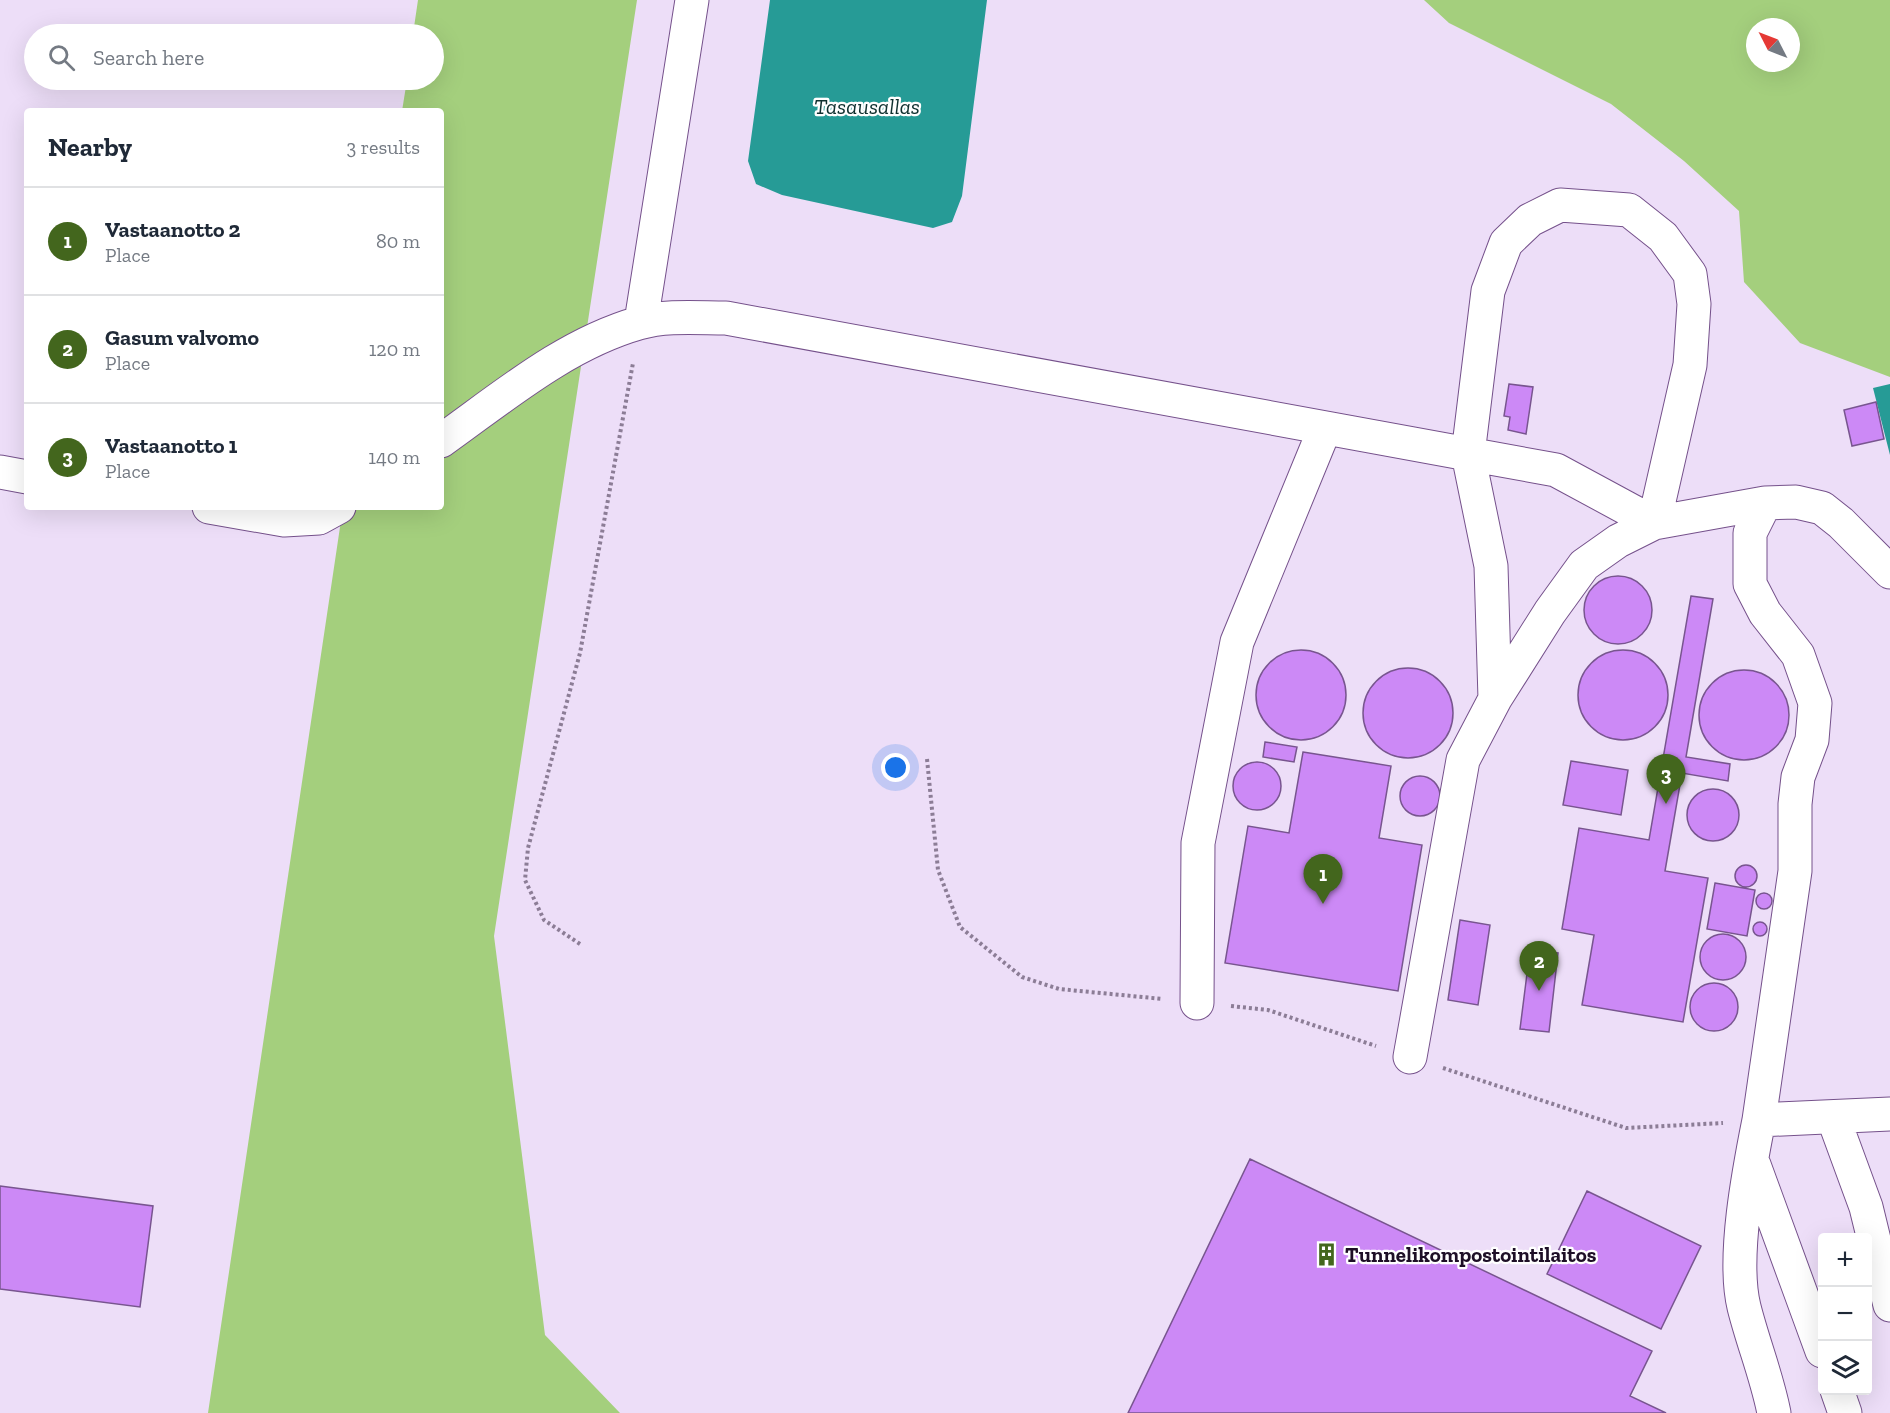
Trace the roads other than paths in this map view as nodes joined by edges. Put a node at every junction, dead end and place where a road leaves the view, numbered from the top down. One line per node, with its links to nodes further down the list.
1 (692, 0): 2 (lane)
2 (640, 322): 3 (lane); 4 (lane)
3 (1325, 428): 5 (lane); 14 (lane)
4 (444, 439)
5 (1468, 454): 11 (lane); 11 (lane); 13 (lane)
6 (0, 472): 7 (lane)
7 (24, 476)
8 (1765, 503): 11 (lane); 12 (lane); 18 (lane)
9 (226, 510): 10 (lane)
10 (334, 510)
11 (1654, 524): 13 (lane)
12 (1890, 572)
13 (1495, 699): 15 (lane)
14 (1197, 1003)
15 (1410, 1058)
16 (1890, 1114): 17 (lane)
17 (1833, 1117): 18 (lane); 20 (lane)
18 (1759, 1120): 19 (lane)
19 (1751, 1157): 21 (lane); 23 (lane)
20 (1890, 1305)
21 (1818, 1341)
22 (1839, 1395): 24 (lane)
23 (1774, 1413)
24 (1845, 1413)

